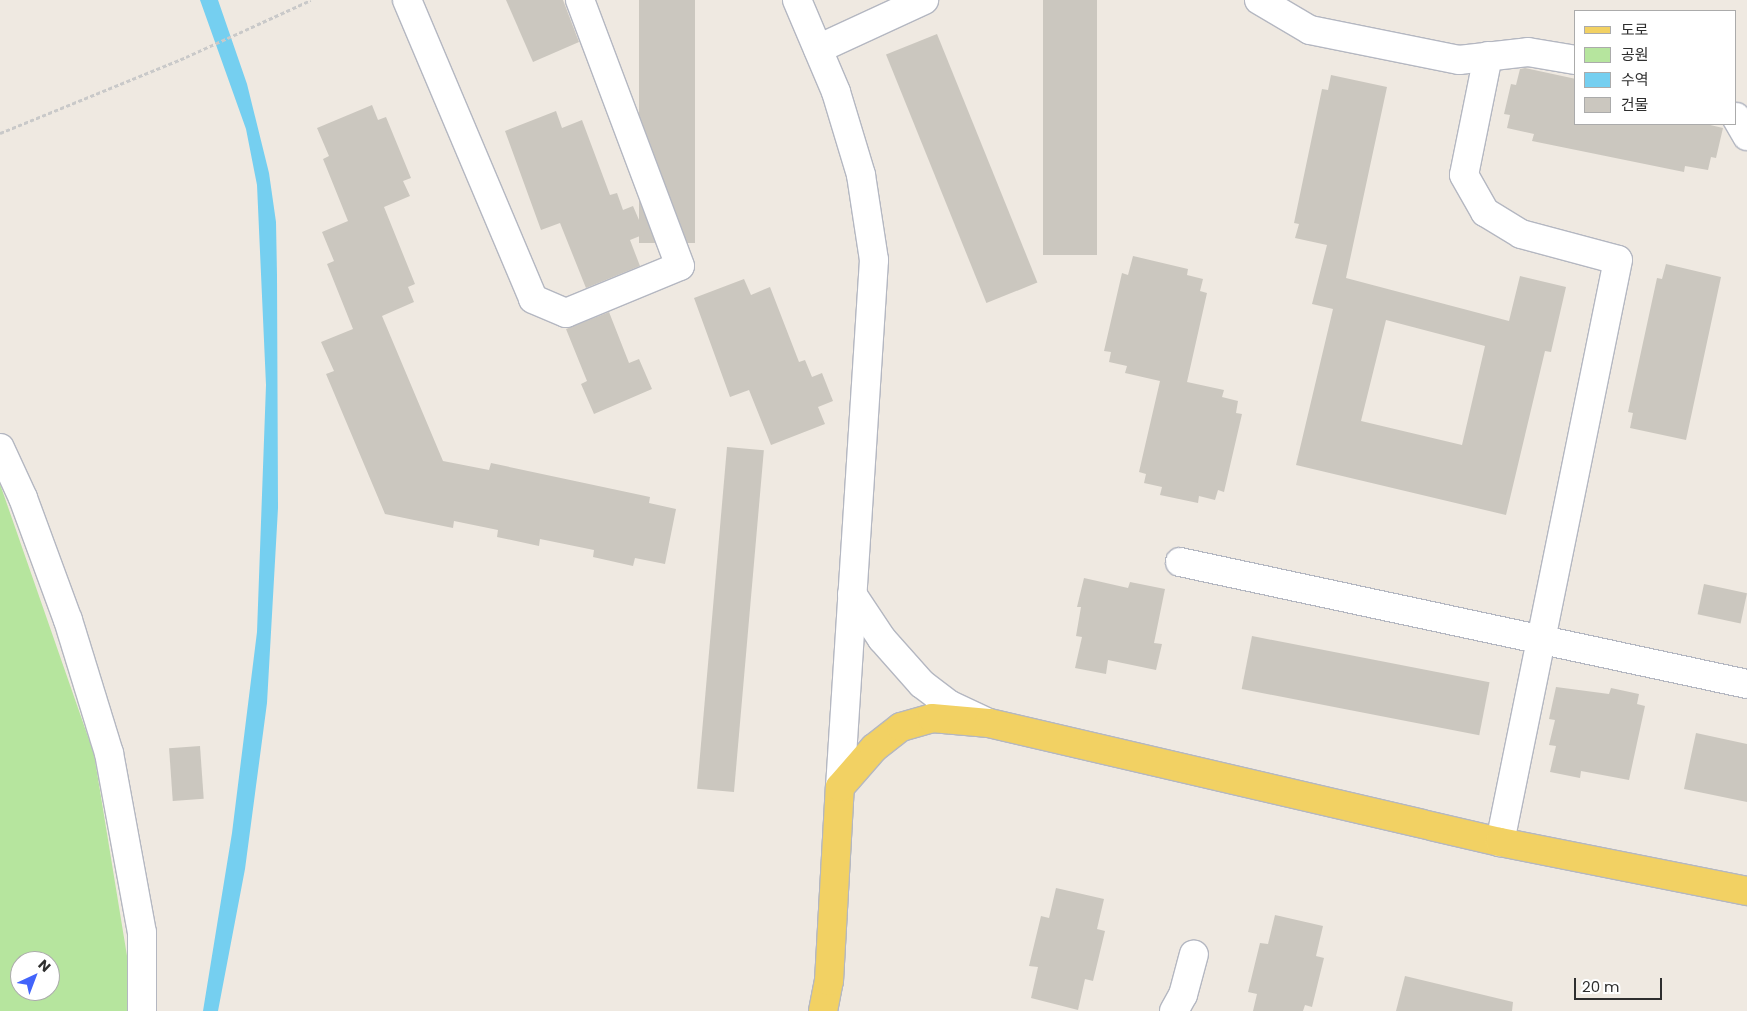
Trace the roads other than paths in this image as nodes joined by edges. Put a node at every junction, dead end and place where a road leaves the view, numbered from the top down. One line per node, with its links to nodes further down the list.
1 (407, 0): 2 (street)
2 (580, 0)
3 (797, 0): 6 (street)
4 (924, 0): 6 (street)
5 (1259, 0): 7 (street)
6 (818, 49): 13 (street)
7 (1488, 56): 8 (street); 14 (street)
8 (1574, 60)
9 (1737, 119): 10 (street)
10 (1747, 136)
11 (0, 448): 21 (street)
12 (1180, 562): 14 (street)
13 (852, 594): 16 (street); 17 (street)
14 (1542, 638): 15 (street); 18 (street)
15 (1747, 684)
16 (989, 723): 17 (main road); 18 (main road)
17 (840, 787): 22 (main road)
18 (1500, 842): 19 (main road)
19 (1747, 891)
20 (1194, 954): 23 (street)
21 (142, 1011)
22 (823, 1011)
23 (1174, 1011)

